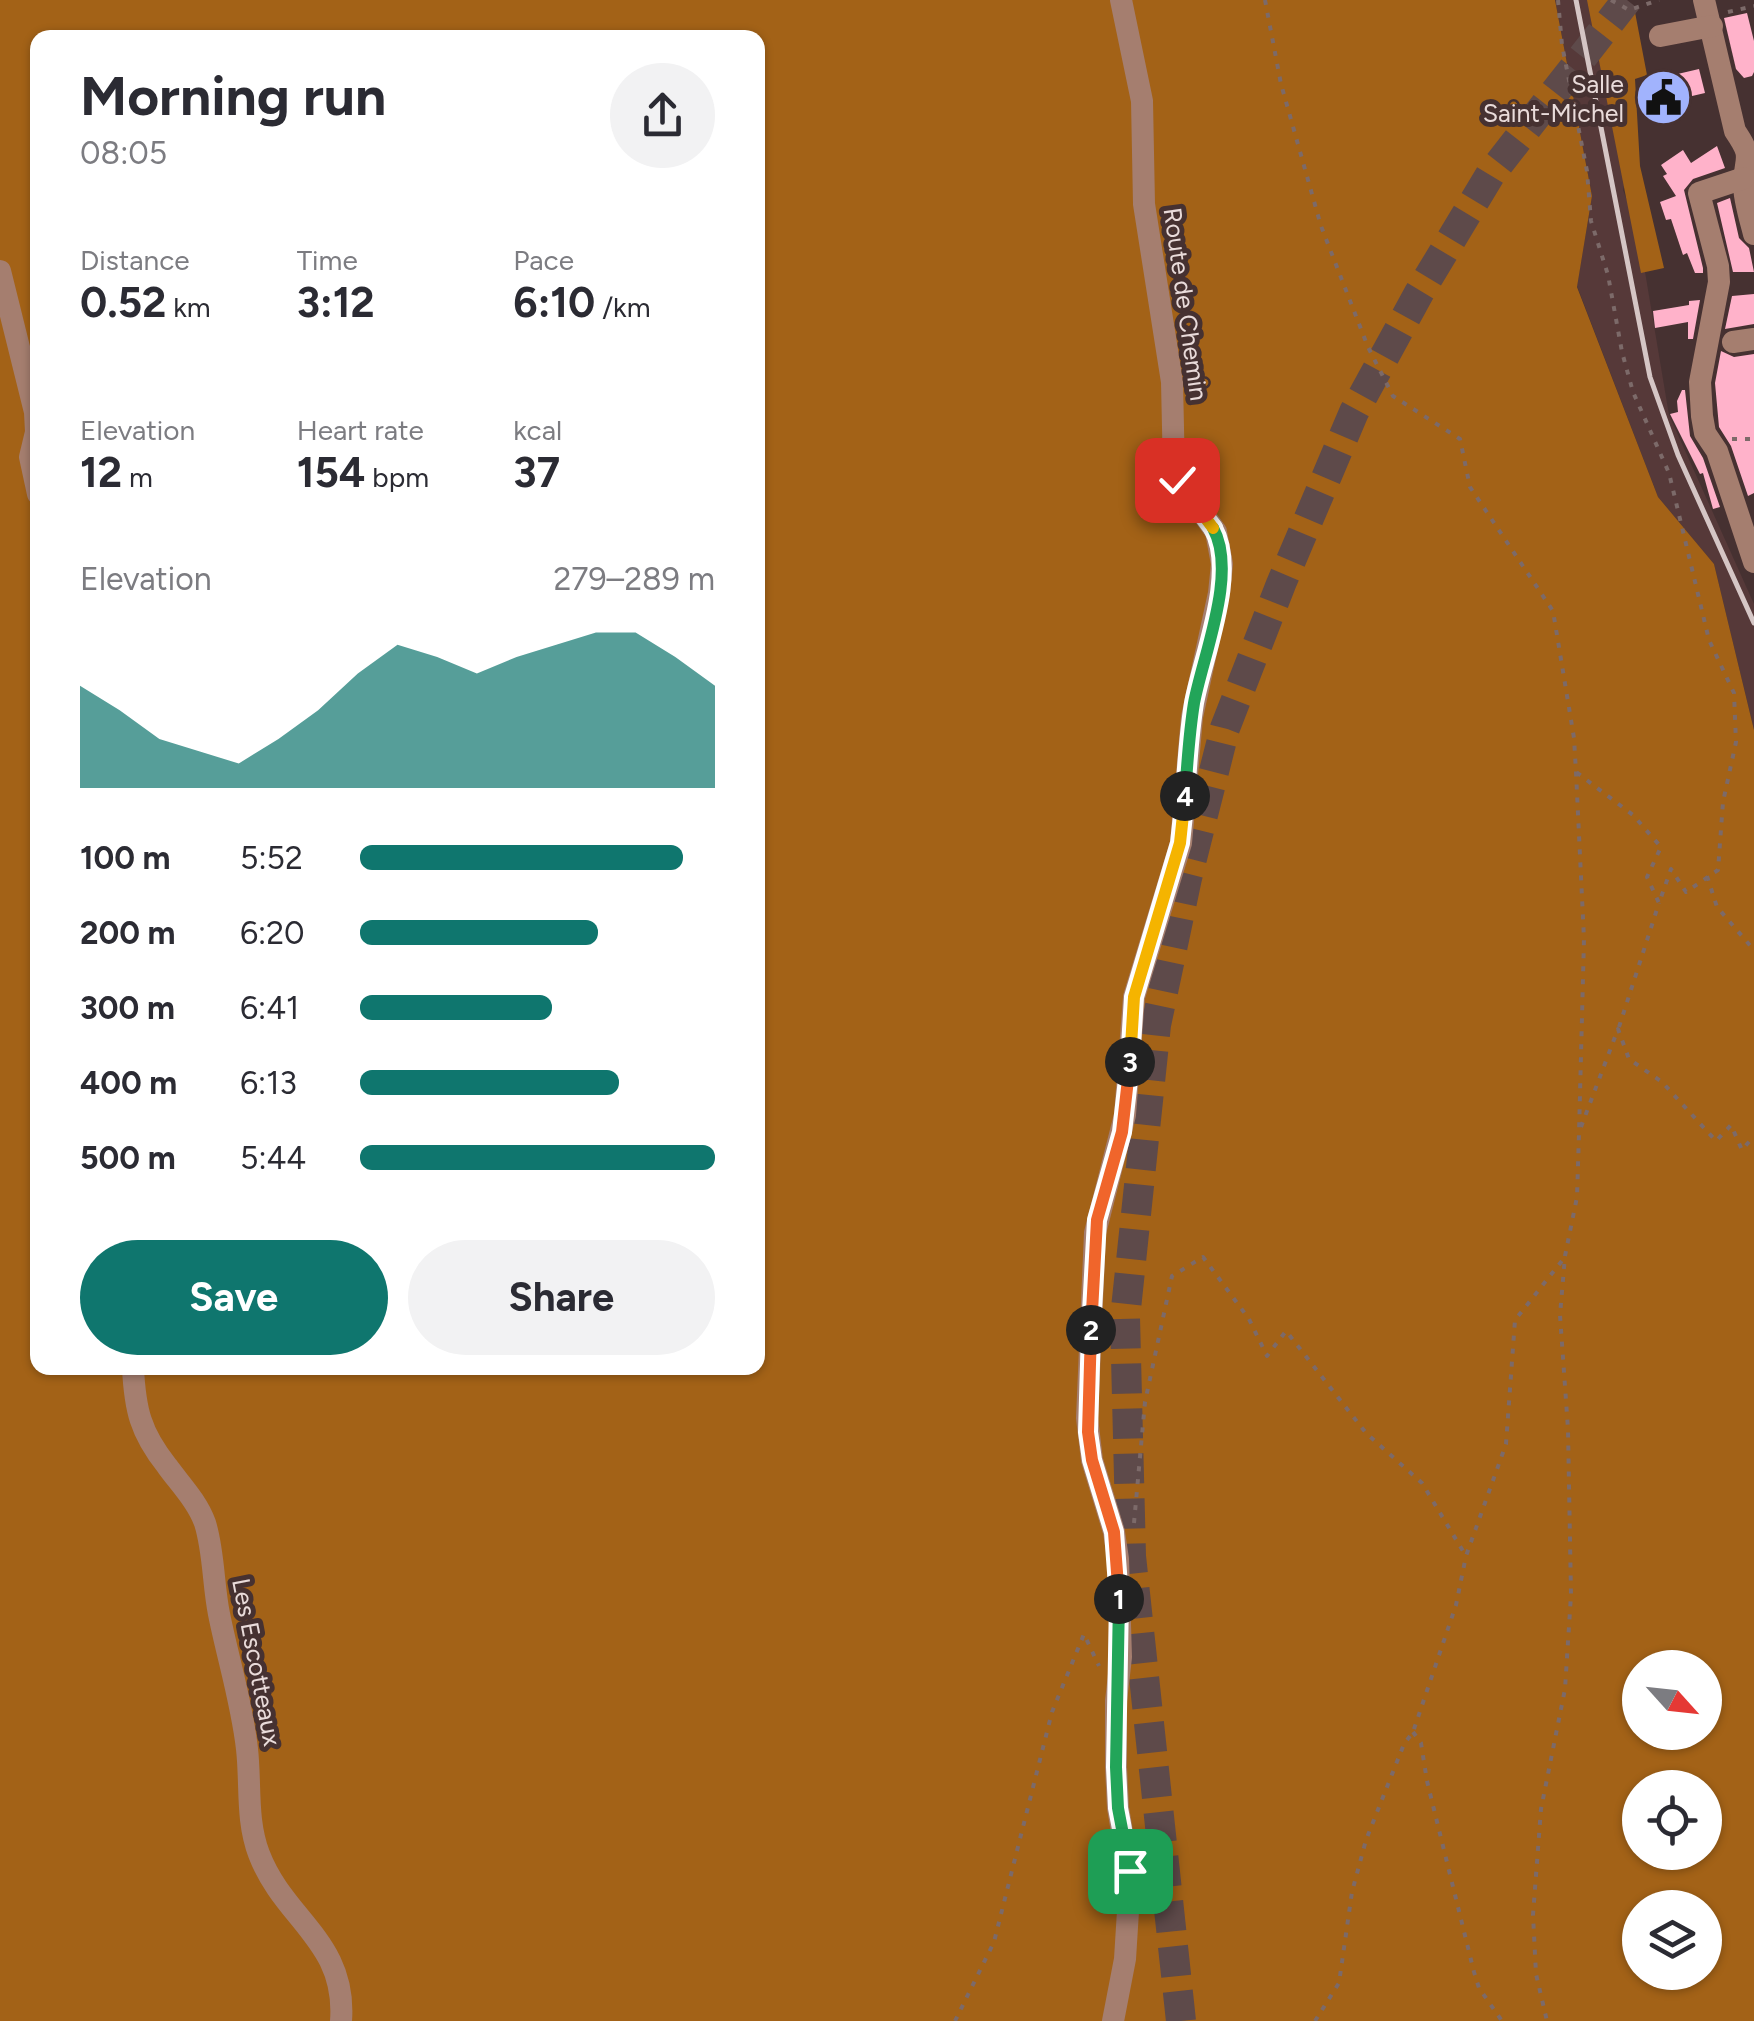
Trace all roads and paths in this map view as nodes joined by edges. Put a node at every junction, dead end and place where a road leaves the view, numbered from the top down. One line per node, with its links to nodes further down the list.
1 (1121, 0): 29 (street, Route de Chemin)
2 (1266, 0): 14 (path)
3 (1558, 0): 15 (path)
4 (1611, 0): 5 (path)
5 (1660, 0)
6 (1754, 6): 7 (path)
7 (1708, 14): 8 (street); 9 (street)
8 (1660, 36)
9 (1748, 189): 10 (street); 13 (street)
10 (1754, 234)
11 (0, 271): 12 (street)
12 (30, 392)
13 (1754, 562)
14 (1576, 772): 16 (path); 19 (path)
15 (1707, 876): 16 (path); 17 (path)
16 (1659, 903): 18 (path)
17 (1754, 950)
18 (1618, 1029): 19 (path); 20 (path)
19 (1579, 1133): 21 (path)
20 (1754, 1136)
21 (1565, 1256): 24 (path); 32 (path)
22 (133, 1375): 27 (street, Les Escotteaux)
23 (1132, 1540): 24 (path)
24 (1466, 1556): 26 (path)
25 (1100, 1668): 28 (path)
26 (1413, 1732): 30 (path); 31 (path)
27 (341, 2021)
28 (955, 2021)
29 (1113, 2021)
30 (1314, 2021)
31 (1502, 2021)
32 (1547, 2021)

